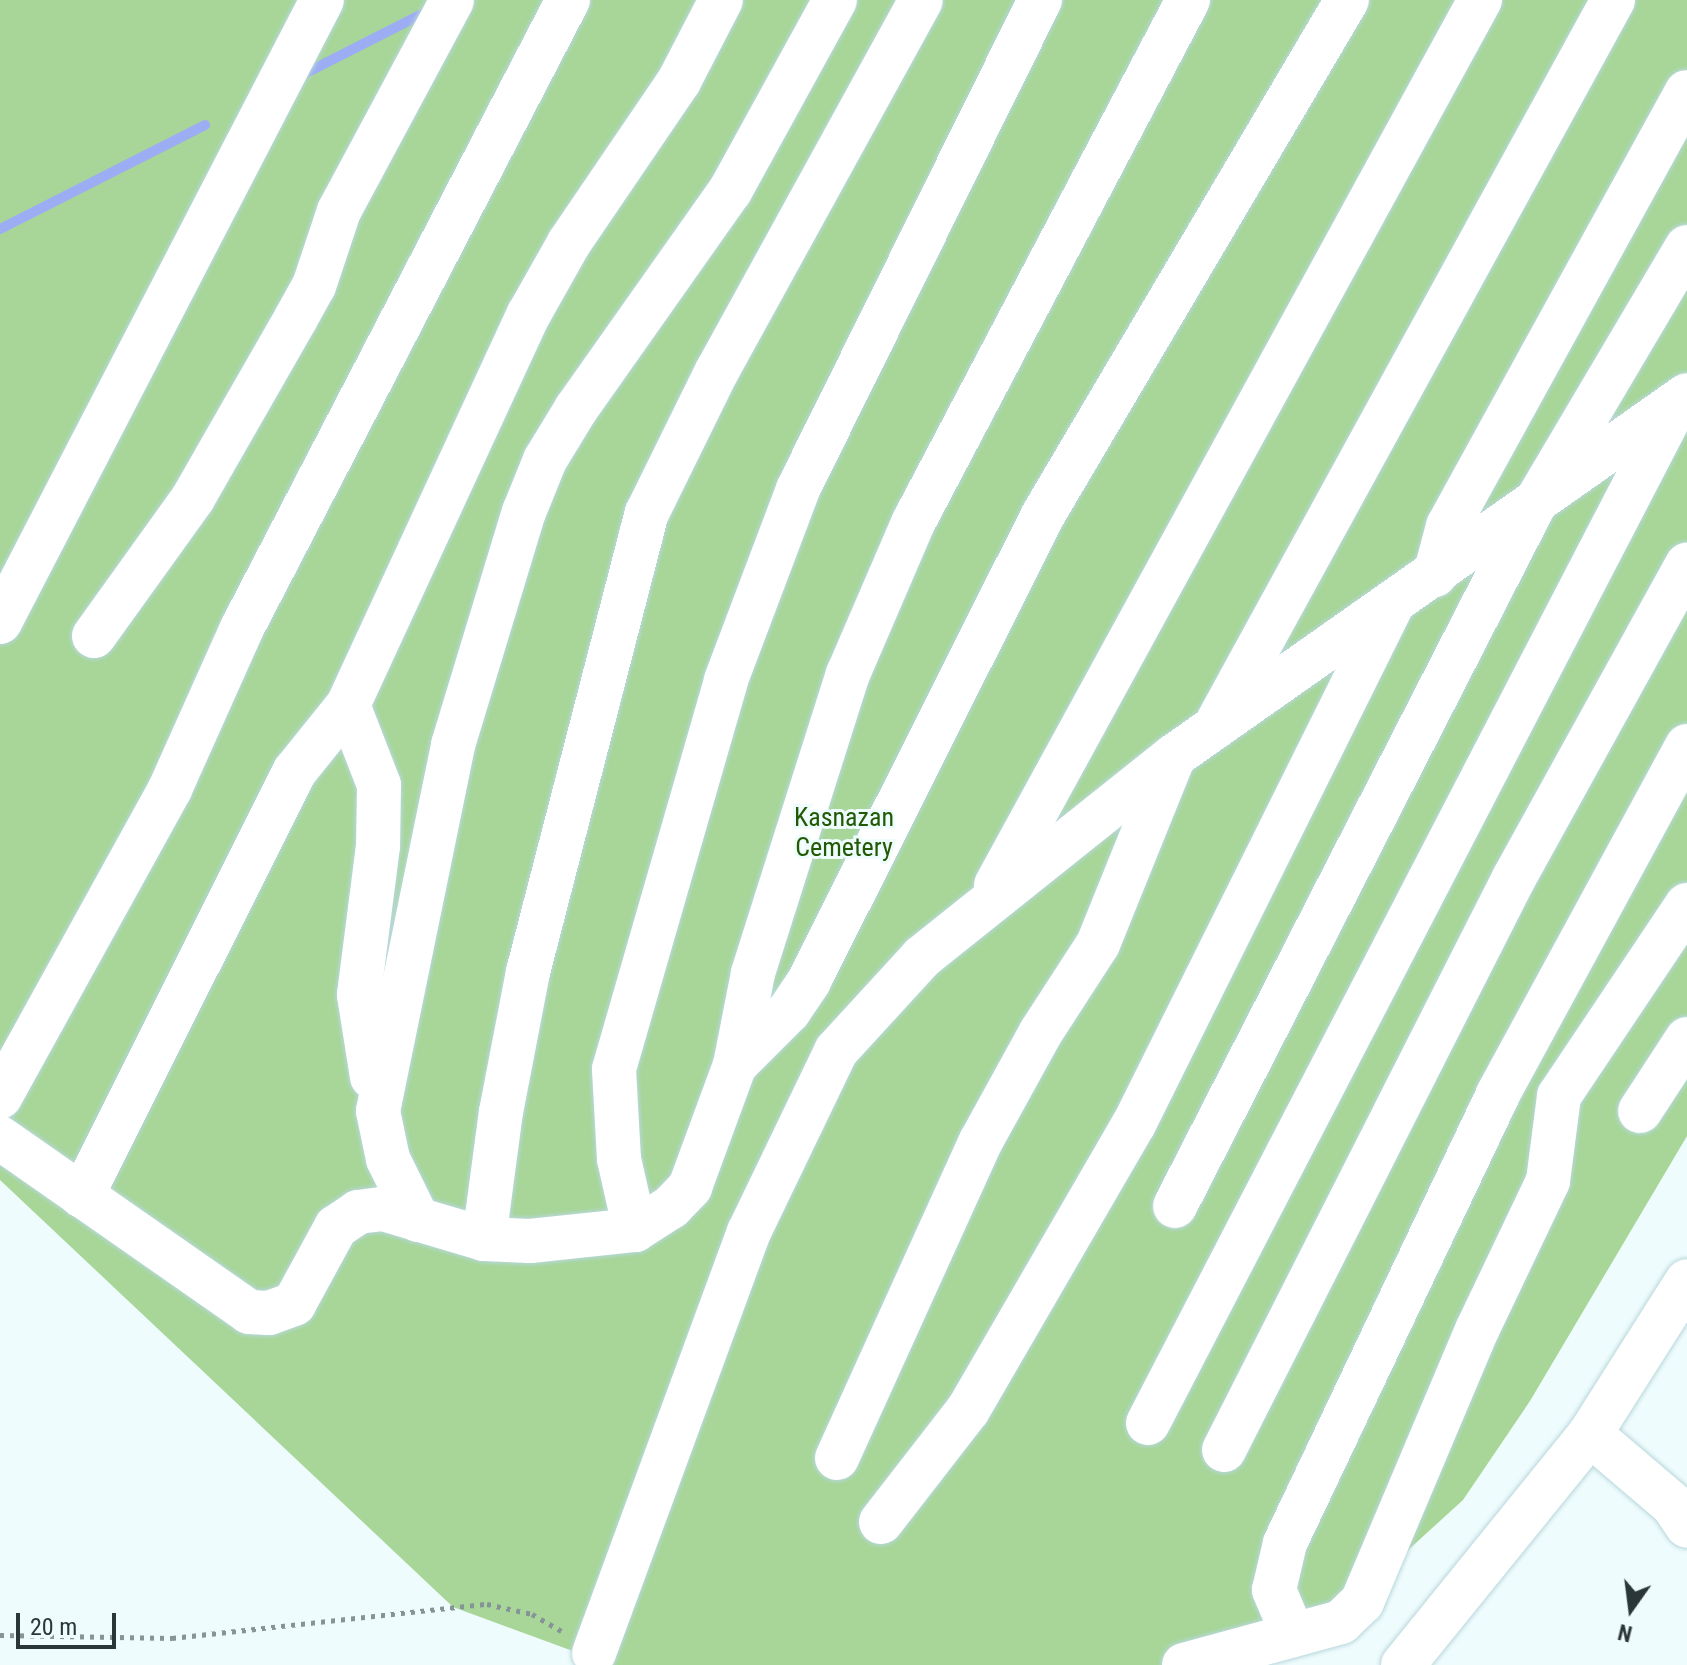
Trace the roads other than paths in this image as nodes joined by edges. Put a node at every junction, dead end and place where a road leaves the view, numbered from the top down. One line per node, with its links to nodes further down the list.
1 (322, 0): 19 (street)
2 (452, 0): 20 (street)
3 (568, 0): 29 (street)
4 (721, 0): 21 (street)
5 (835, 0): 30 (street)
6 (921, 0): 37 (street)
7 (1040, 0): 36 (street)
8 (1188, 0): 28 (street)
9 (1347, 0): 28 (street)
10 (1480, 0): 25 (street)
11 (1613, 0): 22 (street)
12 (1687, 92): 17 (street)
13 (1687, 247): 15 (street)
14 (1682, 399): 15 (street); 39 (street)
15 (1533, 507): 17 (street); 34 (street)
16 (1687, 565): 41 (street)
17 (1435, 575): 18 (street)
18 (1392, 605): 22 (street); 43 (street)
19 (0, 622)
20 (94, 636)
21 (348, 705): 30 (street); 33 (street)
22 (1215, 728): 24 (street)
23 (1687, 746): 45 (street)
24 (1174, 756): 25 (street); 42 (street)
25 (986, 905): 46 (street)
26 (1687, 905): 45 (street)
27 (1687, 1039): 31 (street)
28 (735, 1065): 36 (street)
29 (0, 1097)
30 (378, 1111): 35 (street)
31 (1640, 1111)
32 (0, 1138): 33 (street)
33 (82, 1196): 35 (street)
34 (1175, 1206)
35 (418, 1220): 37 (street)
36 (635, 1230): 37 (street)
37 (484, 1239)
38 (1687, 1281): 40 (street)
39 (1148, 1423)
40 (1590, 1434): 44 (street); 48 (street)
41 (1224, 1450)
42 (837, 1458)
43 (881, 1522)
44 (1687, 1526)
45 (1293, 1635): 47 (street)
46 (594, 1653)
47 (1184, 1665)
48 (1403, 1665)

